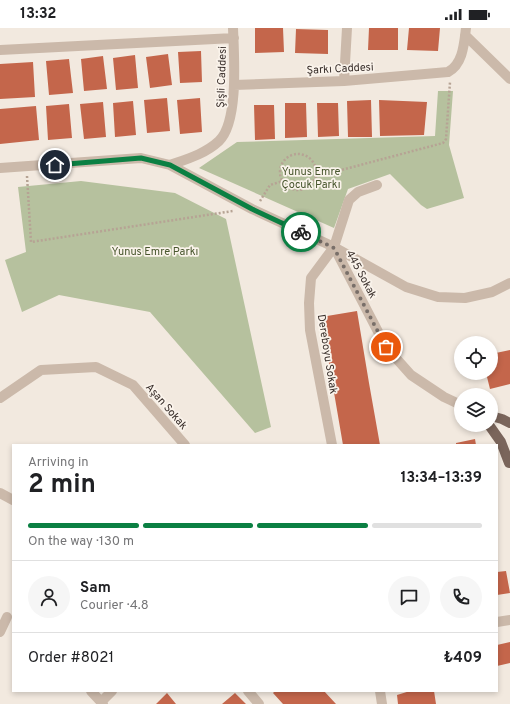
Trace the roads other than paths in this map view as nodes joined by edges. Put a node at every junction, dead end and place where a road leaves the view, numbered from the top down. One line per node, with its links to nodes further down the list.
1 (346, 28): 6 (street)
2 (466, 32): 5 (street); 6 (street, Şarkı Caddesi)
3 (233, 33): 4 (street); 7 (street, Şişli Caddesi)
4 (0, 50)
5 (510, 79)
6 (344, 81): 7 (street, Şarkı Caddesi)
7 (234, 85): 8 (street, Şişli Caddesi)
8 (170, 165): 9 (street, 445 Sokak); 11 (street, 445 Sokak)
9 (0, 168)
10 (377, 185): 11 (street)
11 (334, 248): 12 (street); 14 (street, 445 Sokak); 19 (street, Dereboyu Sokak)
12 (510, 283)
13 (0, 398): 18 (street, Aşan Sokak)
14 (454, 402)
15 (498, 418): 16 (main road)
16 (510, 422)
17 (494, 432): 20 (main road)
18 (184, 444)
19 (332, 444)
20 (510, 462)
21 (0, 493): 22 (street)
22 (12, 499)
23 (7, 618): 26 (street)
24 (510, 620): 25 (street)
25 (498, 622)
26 (0, 632)
27 (92, 692): 31 (street)
28 (111, 692): 31 (street)
29 (249, 692): 32 (street)
30 (380, 692): 33 (street)
31 (102, 703)
32 (259, 704)
33 (382, 704)

